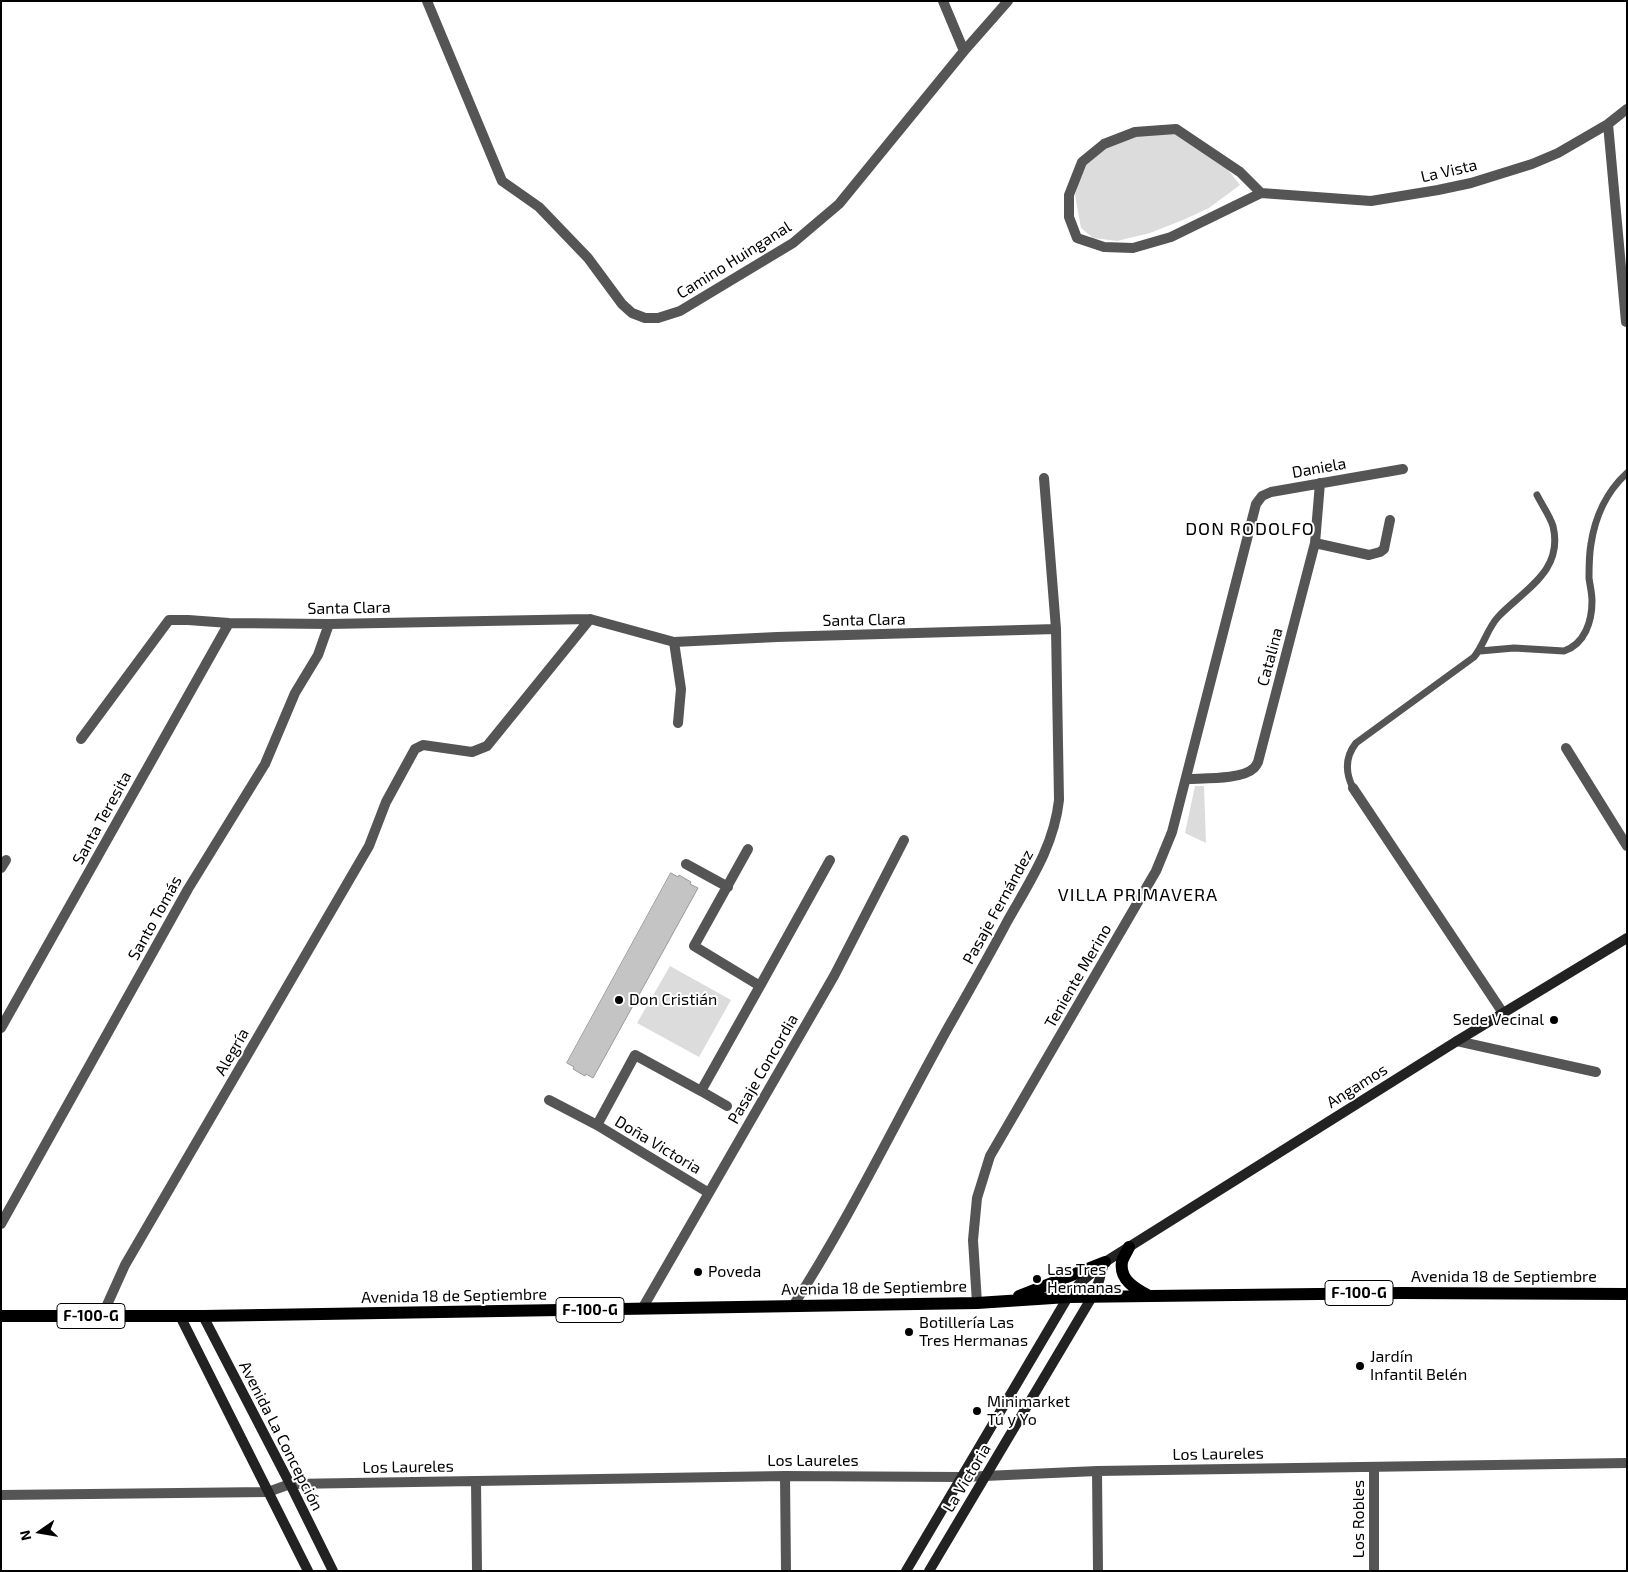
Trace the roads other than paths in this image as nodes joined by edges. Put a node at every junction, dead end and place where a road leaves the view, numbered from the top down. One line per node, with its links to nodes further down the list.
1 (427, 1): 4 (street, Camino Huinganal)
2 (943, 1): 4 (street)
3 (1008, 1): 4 (street, Camino Huinganal)
4 (964, 51)
5 (1627, 109): 6 (street, La Vista)
6 (1608, 124): 7 (street, La Vista); 8 (street)
7 (1261, 193): 7 (street)
8 (1626, 322)
9 (1403, 469): 12 (street, Daniela)
10 (1627, 473): 22 (lane)
11 (1044, 478): 20 (street, Pasaje Fernández)
12 (1320, 483): 14 (street, Daniela); 16 (street, Catalina)
13 (1537, 495): 22 (lane)
14 (1252, 515): 26 (street, Teniente Merino)
15 (1390, 520): 16 (street)
16 (1315, 543): 26 (street, Catalina)
17 (590, 619): 19 (street, Santa Clara); 21 (street, Santa Clara); 57 (street, Alegría)
18 (229, 623): 19 (street, Santa Clara); 24 (street, Santa Clara); 37 (street, Santa Teresita)
19 (329, 624): 45 (street, Santo Tomás)
20 (1056, 629): 21 (street, Santa Clara); 54 (street, Pasaje Fernández)
21 (674, 642): 23 (street)
22 (1480, 651): 27 (lane)
23 (678, 723)
24 (81, 739)
25 (1566, 748): 29 (street)
26 (1187, 779): 53 (street, Teniente Merino)
27 (1353, 788): 36 (street)
28 (904, 840): 44 (street, Pasaje Concordia)
29 (1627, 846)
30 (748, 849): 33 (street)
31 (830, 860): 35 (street)
32 (686, 864): 33 (street)
33 (728, 886): 35 (street)
34 (1627, 938): 36 (street, Angamos)
35 (760, 986): 40 (street)
36 (1503, 1013): 38 (street, Angamos)
37 (1, 1028)
38 (1457, 1041): 39 (street); 46 (street, Angamos)
39 (1596, 1072)
40 (701, 1091): 42 (street, Doña Victoria); 43 (street, Doña Victoria)
41 (549, 1100): 43 (street)
42 (727, 1106)
43 (596, 1125): 44 (street, Doña Victoria)
44 (709, 1193): 55 (street, Pasaje Concordia)
45 (1, 1224)
46 (1129, 1247): 47 (street, Angamos); 49 (main road)
47 (1105, 1262): 50 (street, Angamos); 51 (street); 52 (main road)
48 (1627, 1294): 49 (main road, Avenida 18 de Septiembre / F-100-G)
49 (1149, 1296): 51 (main road, Avenida 18 de Septiembre / F-100-G)
50 (1068, 1297): 51 (main road, Avenida 18 de Septiembre / F-100-G); 52 (main road, Avenida 18 de Septiembre / F-100-G); 65 (street, La Victoria)
51 (1092, 1297): 63 (street, La Victoria)
52 (1008, 1301): 53 (main road, Avenida 18 de Septiembre / F-100-G)
53 (978, 1303): 54 (main road, Avenida 18 de Septiembre / F-100-G)
54 (793, 1306): 55 (main road, Avenida 18 de Septiembre / F-100-G)
55 (642, 1309): 59 (main road, Avenida 18 de Septiembre / F-100-G)
56 (1, 1316): 57 (main road, Avenida 18 de Septiembre / F-100-G)
57 (102, 1316): 58 (main road, Avenida 18 de Septiembre / F-100-G)
58 (180, 1316): 59 (main road, Avenida 18 de Septiembre / F-100-G); 68 (street)
59 (203, 1316): 67 (street, Avenida La Concepción)
60 (1627, 1463): 61 (street, Los Laureles)
61 (1374, 1467): 62 (street, Los Laureles); 77 (street, Los Robles)
62 (1097, 1471): 63 (street, Los Laureles); 76 (street)
63 (986, 1475): 65 (street, Los Laureles); 75 (street, La Victoria)
64 (785, 1476): 65 (street, Los Laureles); 66 (street, Los Laureles); 73 (street)
65 (962, 1477): 74 (street, La Victoria)
66 (476, 1481): 67 (street, Los Laureles); 72 (street)
67 (290, 1484): 68 (street, Los Laureles); 71 (street, Avenida La Concepción)
68 (268, 1492): 69 (street, Los Laureles); 70 (street)
69 (1, 1495)
70 (308, 1571)
71 (333, 1571)
72 (477, 1571)
73 (786, 1571)
74 (906, 1571)
75 (929, 1571)
76 (1098, 1571)
77 (1374, 1571)

